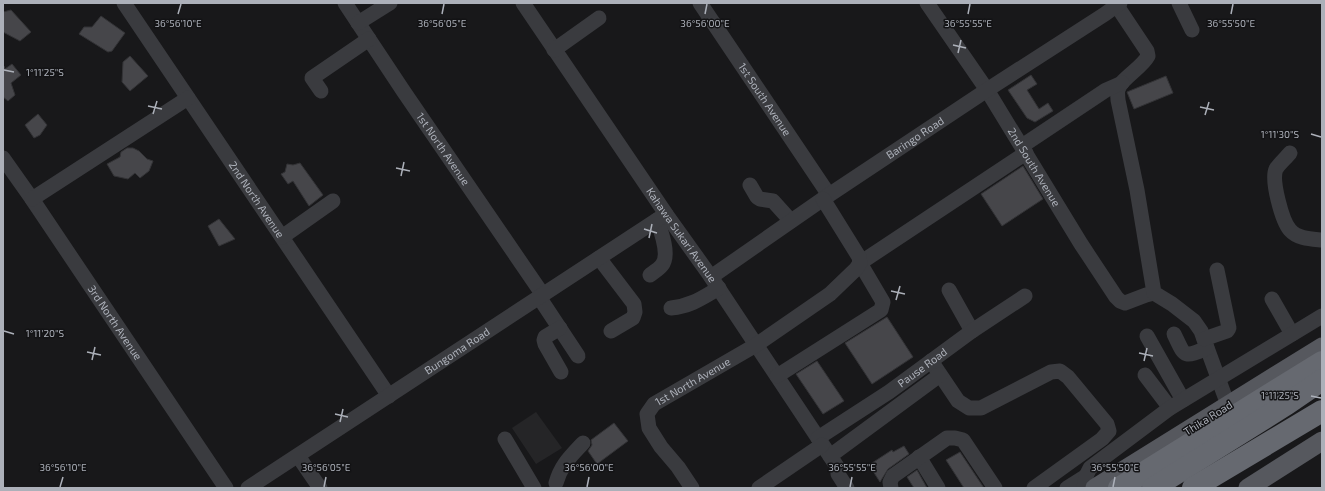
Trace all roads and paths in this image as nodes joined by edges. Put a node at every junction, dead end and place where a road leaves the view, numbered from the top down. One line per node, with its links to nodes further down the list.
1 (124, 3): 17 (street, 2nd North Avenue)
2 (344, 3): 10 (street, 1st North Avenue)
3 (390, 3): 10 (street)
4 (522, 3): 13 (street, Kahawa Sukari Avenue)
5 (700, 3): 22 (street, 1st South Avenue)
6 (927, 3): 15 (street, 2nd South Avenue)
7 (1179, 3): 11 (street)
8 (1110, 6): 14 (street, 1st North Avenue); 15 (street, Baringo Road)
9 (599, 18): 13 (street)
10 (358, 23): 12 (street, 1st North Avenue)
11 (1192, 30)
12 (369, 39): 16 (street); 36 (street, 1st North Avenue)
13 (554, 50): 25 (street, Kahawa Sukari Avenue)
14 (1122, 83): 18 (street, 1st North Avenue); 35 (street)
15 (987, 90): 18 (street, 2nd South Avenue); 22 (street, Baringo Road)
16 (321, 91)
17 (188, 98): 23 (street); 27 (street, 2nd North Avenue)
18 (1024, 150): 30 (street, 1st North Avenue); 35 (street, 2nd South Avenue)
19 (1290, 153): 28 (street)
20 (3, 158): 23 (street, 3rd North Avenue)
21 (750, 185): 26 (street)
22 (826, 197): 26 (street, Baringo Road); 30 (street, 1st South Avenue)
23 (32, 199): 73 (street, 3rd North Avenue)
24 (333, 201): 27 (street)
25 (662, 217): 29 (street, Bungoma Road); 32 (street); 33 (street, Kahawa Sukari Avenue)
26 (791, 221): 33 (street, Baringo Road)
27 (282, 237): 59 (street, 2nd North Avenue)
28 (1322, 240)
29 (599, 258): 36 (street, Bungoma Road); 42 (street)
30 (860, 263): 48 (street, 1st North Avenue); 56 (street, 1st South Avenue)
31 (1217, 270): 47 (street)
32 (650, 275)
33 (715, 282): 39 (street, Baringo Road); 48 (street, Kahawa Sukari Avenue)
34 (949, 290): 43 (street)
35 (1154, 294): 47 (street)
36 (541, 296): 41 (street, 1st North Avenue); 59 (street, Bungoma Road)
37 (1025, 296): 43 (street, Pause Road)
38 (1272, 299): 45 (street)
39 (671, 308)
40 (1322, 316): 45 (street)
41 (560, 328): 50 (street, 1st North Avenue); 53 (street)
42 (610, 331)
43 (972, 331): 51 (street, Pause Road)
44 (1174, 334): 47 (street)
45 (1292, 334): 57 (street)
46 (1147, 336): 60 (street)
47 (1206, 344): 57 (street)
48 (756, 345): 56 (street, Kahawa Sukari Avenue); 77 (street, 1st North Avenue)
49 (1322, 347): 61 (main road, Thika Road)
50 (578, 356)
51 (931, 361): 54 (street); 68 (street, Pause Road)
52 (1322, 362): 86 (highway)
53 (561, 372)
54 (940, 375): 68 (street); 84 (street)
55 (1145, 375): 62 (street)
56 (777, 376): 68 (street, Kahawa Sukari Avenue)
57 (1219, 379): 60 (street); 61 (street)
58 (1322, 380): 87 (highway)
59 (389, 396): 69 (street, Bungoma Road)
60 (1183, 400): 62 (street)
61 (1228, 405): 71 (main road, Thika Road)
62 (1170, 408): 71 (street)
63 (1322, 410): 88 (highway)
64 (1322, 423): 89 (highway)
65 (505, 440): 76 (street)
66 (1322, 440): 90 (main road)
67 (583, 443): 72 (street)
68 (827, 452): 78 (street); 79 (street, Kahawa Sukari Avenue); 80 (street, Kahawa Sukari Avenue)
69 (298, 456): 74 (street, Bungoma Road); 75 (street)
70 (919, 457): 81 (street); 82 (street); 83 (street)
71 (1088, 484): 85 (street)
72 (554, 486)
73 (226, 488)
74 (248, 488)
75 (320, 488)
76 (534, 488)
77 (692, 488)
78 (759, 488)
79 (847, 488)
80 (856, 488)
81 (891, 488)
82 (938, 488)
83 (995, 488)
84 (1034, 488)
85 (1066, 488)
86 (1119, 488)
87 (1153, 488)
88 (1193, 488)
89 (1223, 488)
90 (1248, 488)

